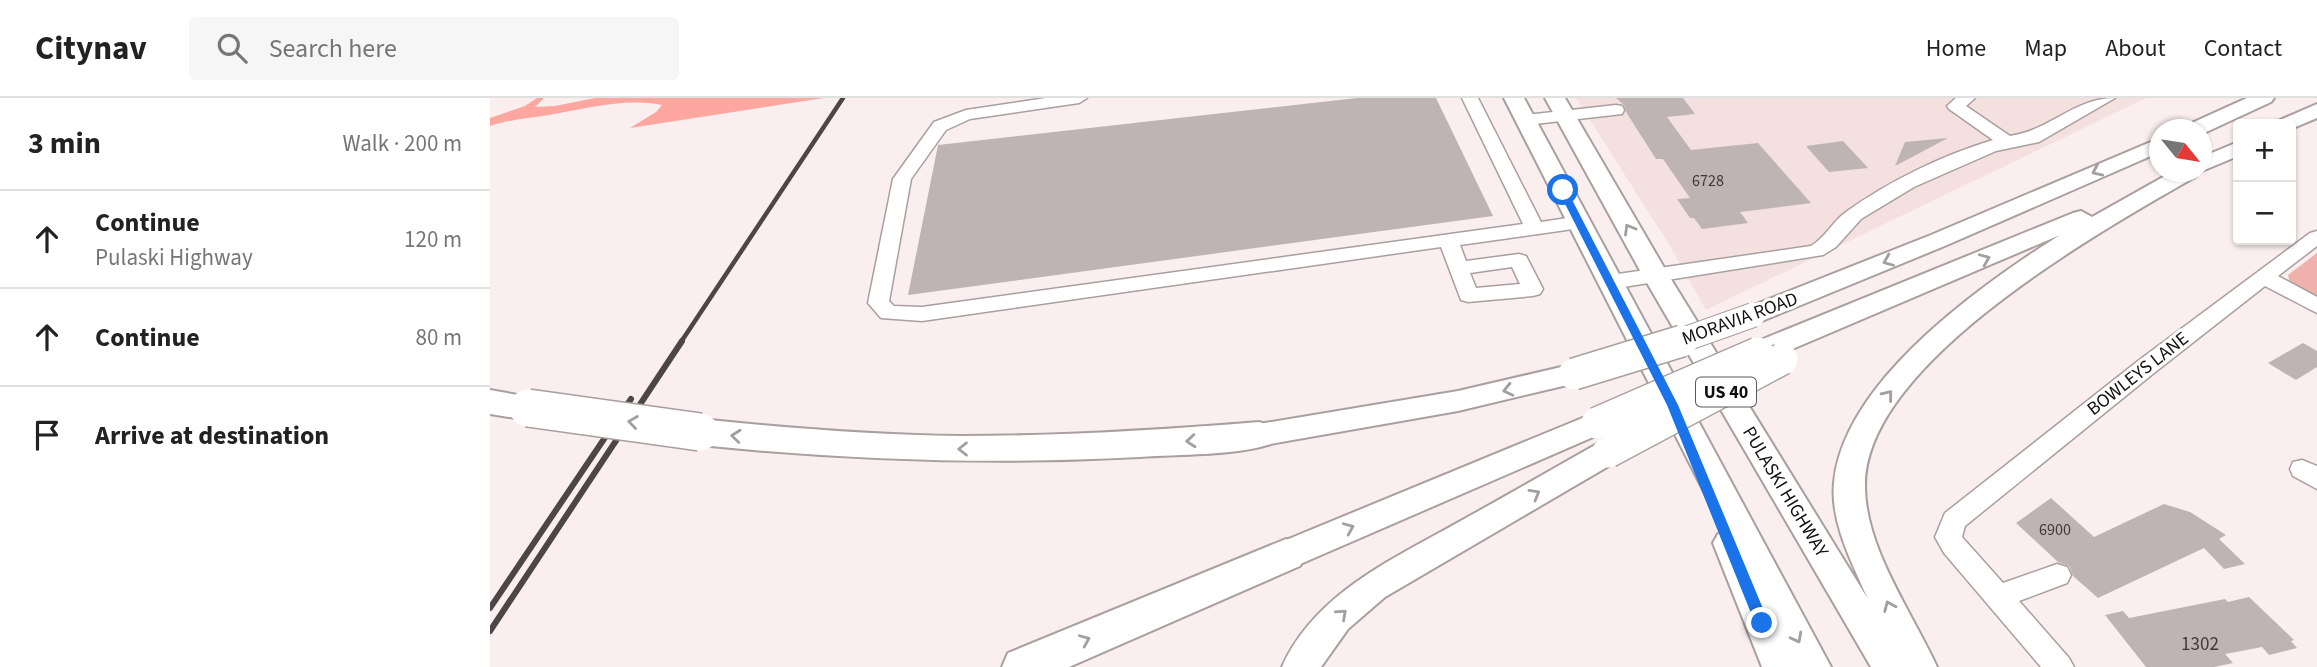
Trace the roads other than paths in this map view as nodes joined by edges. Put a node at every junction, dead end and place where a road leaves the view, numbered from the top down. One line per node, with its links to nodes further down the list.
1 (1079, 98): 21 (street)
2 (1470, 98): 19 (street)
3 (1966, 98): 12 (street)
4 (2107, 98): 12 (street)
5 (2264, 98): 11 (main road)
6 (1559, 107): 7 (street); 8 (street); 23 (main road, PULASKI HIGHWAY / US 40, one-way to 6)
7 (1520, 109): 18 (main road, US 40)
8 (1616, 110)
9 (2317, 110): 10 (main road)
10 (2296, 120)
11 (2212, 121)
12 (2007, 142): 23 (street)
13 (2149, 149): 29 (main road, MORAVIA ROAD, one-way to 29, bridge)
14 (2233, 150): 15 (main road)
15 (2212, 160)
16 (2165, 182): 30 (main road, one-way to 16, bridge)
17 (2171, 182): 39 (main road, one-way to 17)
18 (1580, 222): 19 (street); 25 (main road, US 40)
19 (1535, 228): 21 (street)
20 (2317, 237): 24 (street, BOWLEYS LANE)
21 (1448, 240): 22 (street)
22 (1458, 268)
23 (1656, 276): 25 (street); 38 (main road, PULASKI HIGHWAY / US 40)
24 (2264, 277): 26 (street); 33 (street, BOWLEYS LANE)
25 (1611, 282): 28 (main road, US 40)
26 (2317, 306)
27 (490, 402): 29 (highway, one-way to 27, bridge)
28 (1673, 405): 36 (main road); 37 (main road, US 40, one-way to 37)
29 (1259, 435)
30 (1602, 437): 31 (main road, one-way to 30); 35 (main road, one-way to 30)
31 (1286, 555): 34 (highway, one-way to 31)
32 (2057, 575): 33 (street)
33 (1998, 597): 40 (street)
34 (1023, 667)
35 (1300, 667)
36 (1780, 667)
37 (1813, 667)
38 (1889, 667)
39 (1919, 667)
40 (2059, 667)

